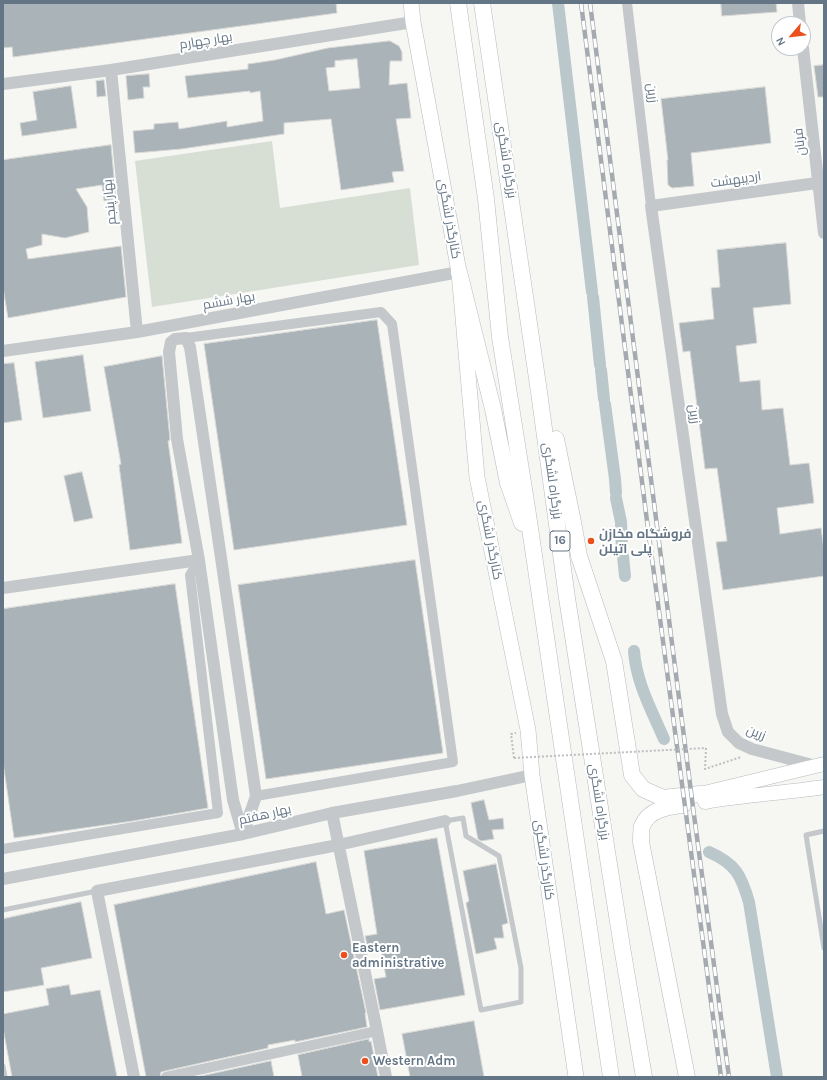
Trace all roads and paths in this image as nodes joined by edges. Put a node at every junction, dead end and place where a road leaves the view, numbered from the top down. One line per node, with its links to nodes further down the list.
1 (411, 3): 7 (main road, کنارگذر لشگری)
2 (458, 3): 20 (highway, بزرگراه لشگری / 16)
3 (482, 3): 18 (highway, بزرگراه لشگری / 16)
4 (627, 3): 12 (street, زرین)
5 (798, 3): 6 (street)
6 (799, 16)
7 (413, 22): 9 (street, بهار چهارم); 14 (main road, کنارگذر لشگری)
8 (804, 56): 11 (street, فرنان)
9 (111, 70): 10 (street, بهار چهارم); 15 (street, بهار پنجم)
10 (3, 84)
11 (821, 183): 12 (street, اردیبهشت); 13 (street, فرنان)
12 (652, 206): 23 (street, زرین)
13 (824, 233)
14 (459, 272): 15 (street, بهار ششم); 20 (highway); 25 (main road, کنارگذر لشگری)
15 (137, 332): 17 (street, بهار ششم)
16 (186, 338): 19 (street); 27 (street); 27 (street)
17 (3, 351)
18 (540, 392): 28 (highway); 47 (highway, بزرگراه لشگری / 16)
19 (199, 560): 21 (street); 32 (street); 34 (street)
20 (536, 578): 46 (highway, بزرگراه لشگری / 16)
21 (3, 588)
22 (511, 734): 23 (path, bridge)
23 (752, 749): 24 (street, زرین)
24 (820, 765): 28 (main road)
25 (532, 775): 29 (street, بهار هفتم); 45 (main road, کنارگذر لشگری)
26 (824, 787): 28 (main road)
27 (256, 796): 32 (street)
28 (701, 798): 48 (highway)
29 (332, 813): 32 (street, بهار هفتم); 33 (street)
30 (445, 821): 30 (lane); 33 (street)
31 (824, 831): 38 (lane)
32 (243, 834): 35 (street, بهار هفتم)
33 (338, 845): 36 (street); 39 (street)
34 (3, 849)
35 (3, 879)
36 (97, 891): 37 (lane); 42 (street)
37 (3, 910)
38 (824, 948)
39 (377, 1031): 43 (street); 44 (street)
40 (3, 1066): 41 (lane)
41 (5, 1077)
42 (134, 1077)
43 (166, 1077)
44 (386, 1077)
45 (576, 1077)
46 (611, 1077)
47 (644, 1077)
48 (686, 1077)

